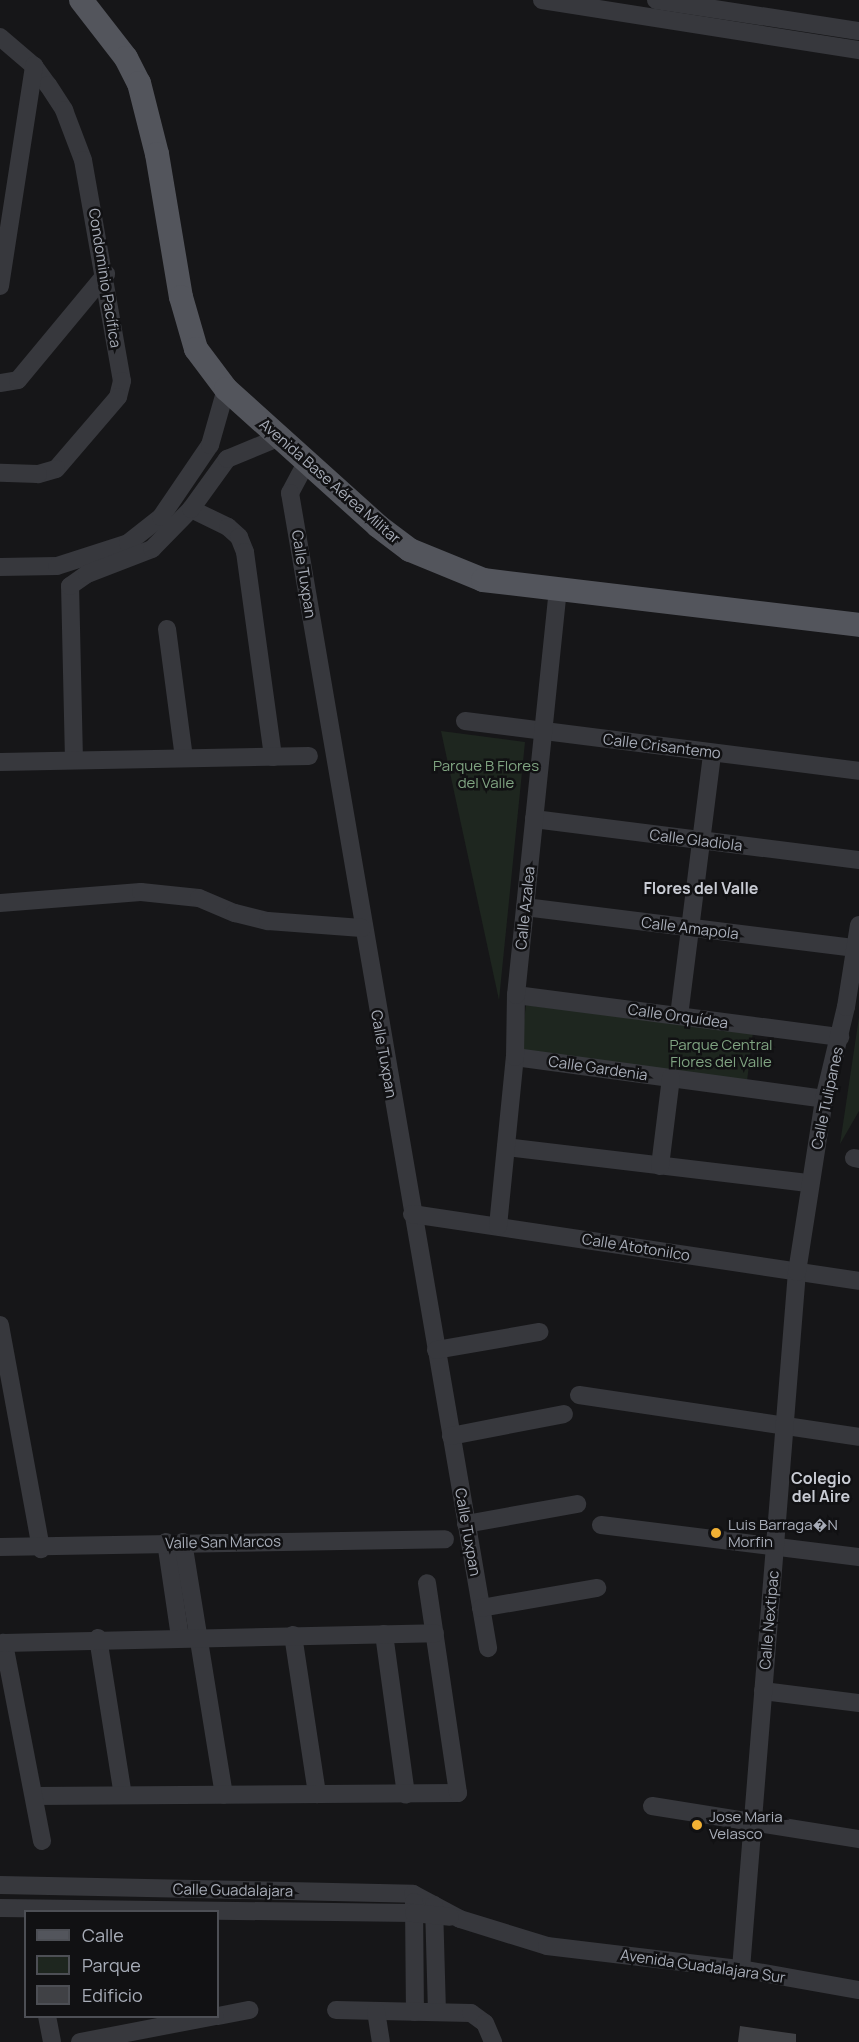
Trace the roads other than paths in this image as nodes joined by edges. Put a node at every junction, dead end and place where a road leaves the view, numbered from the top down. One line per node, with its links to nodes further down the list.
1 (81, 0): 11 (main road, Avenida Base Aérea Militar)
2 (542, 0): 6 (street)
3 (656, 0): 4 (street)
4 (859, 30)
5 (0, 37): 7 (street, Condominio Pacífica)
6 (859, 50)
7 (34, 66): 8 (street, Condominio Pacífica); 9 (street)
8 (106, 274): 10 (street); 17 (street, Condominio Pacífica)
9 (0, 280)
10 (0, 383)
11 (226, 389): 12 (main road, Avenida Base Aérea Militar); 13 (street)
12 (278, 438): 14 (street); 15 (main road, Avenida Base Aérea Militar)
13 (210, 445): 14 (street); 16 (street)
14 (227, 459): 18 (street)
15 (306, 463): 22 (main road, Avenida Base Aérea Militar); 40 (street, Calle Tuxpan)
16 (197, 465): 18 (street); 21 (street)
17 (0, 473)
18 (208, 485): 19 (street)
19 (191, 509): 21 (street); 29 (street)
20 (0, 567): 21 (street)
21 (71, 572): 31 (street)
22 (558, 590): 23 (main road, Avenida Base Aérea Militar); 26 (street, Calle Azalea)
23 (859, 624)
24 (167, 629): 30 (street)
25 (465, 721): 26 (street, Calle Crisantemo)
26 (543, 731): 27 (street, Calle Crisantemo); 34 (street, Calle Azalea)
27 (712, 753): 33 (street, Calle Crisantemo); 35 (street)
28 (309, 756): 29 (street)
29 (273, 757): 30 (street)
30 (184, 758): 31 (street)
31 (74, 760): 32 (street)
32 (0, 762)
33 (859, 771)
34 (534, 819): 35 (street, Calle Gladiola); 38 (street, Calle Azalea)
35 (701, 840): 36 (street, Calle Gladiola); 41 (street)
36 (859, 860)
37 (0, 903): 40 (street)
38 (525, 907): 41 (street, Calle Amapola); 43 (street, Calle Azalea)
39 (859, 925): 42 (street, Calle Tulipanes)
40 (362, 928): 52 (street, Calle Tuxpan)
41 (690, 928): 42 (street, Calle Amapola); 44 (street)
42 (855, 948): 45 (street, Calle Tulipanes)
43 (516, 995): 44 (street, Calle Orquídea); 46 (street, Calle Azalea)
44 (679, 1016): 45 (street, Calle Orquídea)
45 (840, 1037): 48 (street, Calle Tulipanes)
46 (515, 1057): 47 (street, Calle Gardenia); 49 (street, Calle Azalea)
47 (671, 1078): 48 (street, Calle Gardenia); 50 (street)
48 (824, 1099): 51 (street, Calle Tulipanes)
49 (506, 1147): 50 (street); 53 (street, Calle Azalea)
50 (660, 1166): 51 (street)
51 (810, 1183): 54 (street, Calle Tulipanes)
52 (412, 1214): 53 (street, Calle Atotonilco); 58 (street, Calle Tuxpan)
53 (498, 1226): 54 (street, Calle Atotonilco)
54 (798, 1272): 55 (street, Calle Atotonilco); 61 (street, Calle Nextipac)
55 (859, 1281)
56 (0, 1325): 71 (street)
57 (539, 1332): 58 (street)
58 (436, 1350): 62 (street, Calle Tuxpan)
59 (579, 1395): 61 (street)
60 (564, 1414): 62 (street)
61 (785, 1426): 63 (street); 69 (street, Calle Nextipac)
62 (451, 1436): 65 (street, Calle Tuxpan)
63 (859, 1437)
64 (577, 1504): 65 (street)
65 (466, 1524): 75 (street, Calle Tuxpan)
66 (601, 1525): 69 (street)
67 (445, 1539): 68 (street, Valle San Marcos)
68 (174, 1542): 71 (street, Valle San Marcos); 79 (street)
69 (775, 1546): 72 (street); 82 (street, Calle Nextipac)
70 (0, 1547): 71 (street, Valle San Marcos)
71 (40, 1547)
72 (859, 1557)
73 (427, 1584): 77 (street)
74 (597, 1588): 75 (street)
75 (481, 1608): 81 (street, Calle Tuxpan)
76 (384, 1634): 77 (street); 78 (street); 86 (street)
77 (435, 1634): 86 (street)
78 (293, 1635): 79 (street); 85 (street)
79 (189, 1636): 80 (street); 84 (street)
80 (98, 1638): 87 (street); 88 (street)
81 (488, 1647)
82 (763, 1691): 83 (street); 90 (street, Calle Nextipac)
83 (859, 1703)
84 (224, 1794): 85 (street); 87 (street)
85 (317, 1794): 86 (street)
86 (406, 1794)
87 (123, 1795): 88 (street)
88 (35, 1796): 92 (street)
89 (652, 1806): 90 (street)
90 (752, 1823): 91 (street); 102 (street, Calle Nextipac)
91 (859, 1839)
92 (42, 1841)
93 (0, 1885): 94 (street, Calle Guadalajara)
94 (107, 1887): 95 (street, Calle Guadalajara); 97 (street)
95 (413, 1894): 99 (street, Calle Guadalajara); 100 (street)
96 (0, 1908): 97 (street, Calle Guadalajara)
97 (107, 1910)
98 (219, 1911): 100 (street, Calle Guadalajara)
99 (434, 1911): 100 (street, Calle Guadalajara); 101 (street, Calle Guadalajara); 108 (street)
100 (414, 1913): 107 (street)
101 (547, 1946): 102 (street, Avenida Guadalajara Sur)
102 (741, 1969): 103 (street, Avenida Guadalajara Sur)
103 (859, 1990)
104 (249, 2010): 109 (street)
105 (336, 2010): 106 (street)
106 (375, 2011): 107 (street); 114 (street)
107 (415, 2012): 108 (street)
108 (437, 2012): 115 (street)
109 (219, 2015)
110 (47, 2018): 112 (street)
111 (206, 2018): 113 (street)
112 (52, 2042)
113 (80, 2042)
114 (381, 2042)
115 (493, 2042)

